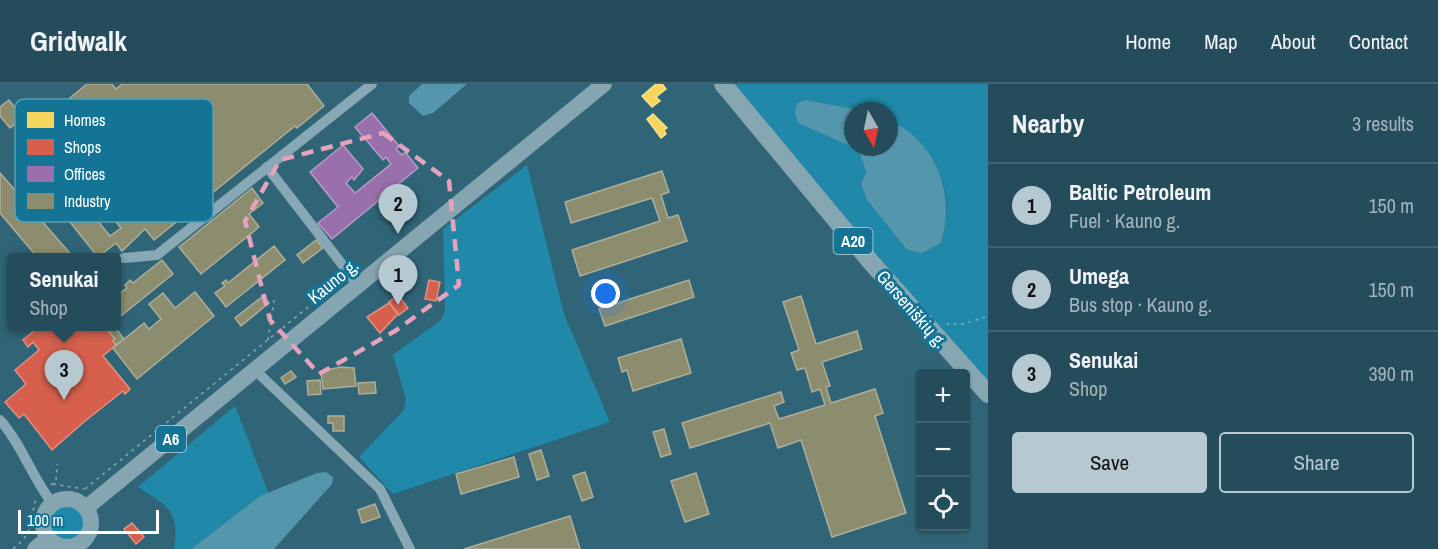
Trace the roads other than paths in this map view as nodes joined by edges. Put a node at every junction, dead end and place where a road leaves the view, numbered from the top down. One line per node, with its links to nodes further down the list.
1 (372, 84): 4 (street)
2 (604, 84): 8 (main road, Kauno g. / A6)
3 (723, 84): 10 (highway, Gerseniškių g. / A20)
4 (267, 167): 5 (street); 8 (street)
5 (213, 210)
6 (198, 222): 7 (street)
7 (124, 258)
8 (353, 279): 9 (main road, Kauno g. / A6)
9 (255, 370): 13 (main road, Kauno g. / A6); 16 (street)
10 (988, 394)
11 (0, 420): 12 (street)
12 (52, 503): 13 (main road); 14 (main road)
13 (86, 508): 15 (main road)
14 (42, 544): 15 (main road)
15 (78, 547)
16 (410, 549)

